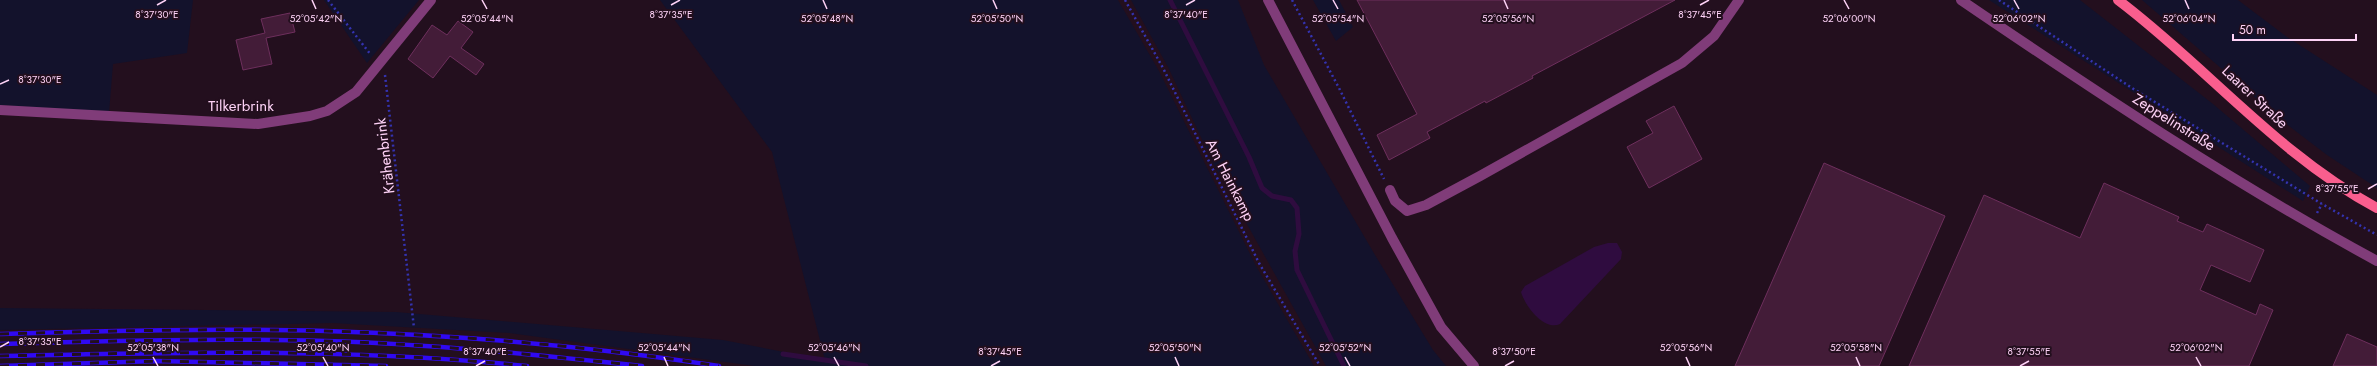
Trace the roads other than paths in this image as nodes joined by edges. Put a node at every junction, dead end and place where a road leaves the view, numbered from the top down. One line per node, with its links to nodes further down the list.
1 (431, 0): 6 (street, Tilkerbrink)
2 (1268, 0): 10 (street)
3 (1739, 0): 7 (street)
4 (1960, 0): 9 (street, Zeppelinstraße)
5 (2118, 0): 8 (main road, Laarer Straße)
6 (0, 110)
7 (1390, 190)
8 (2377, 208)
9 (2377, 261)
10 (1474, 366)

